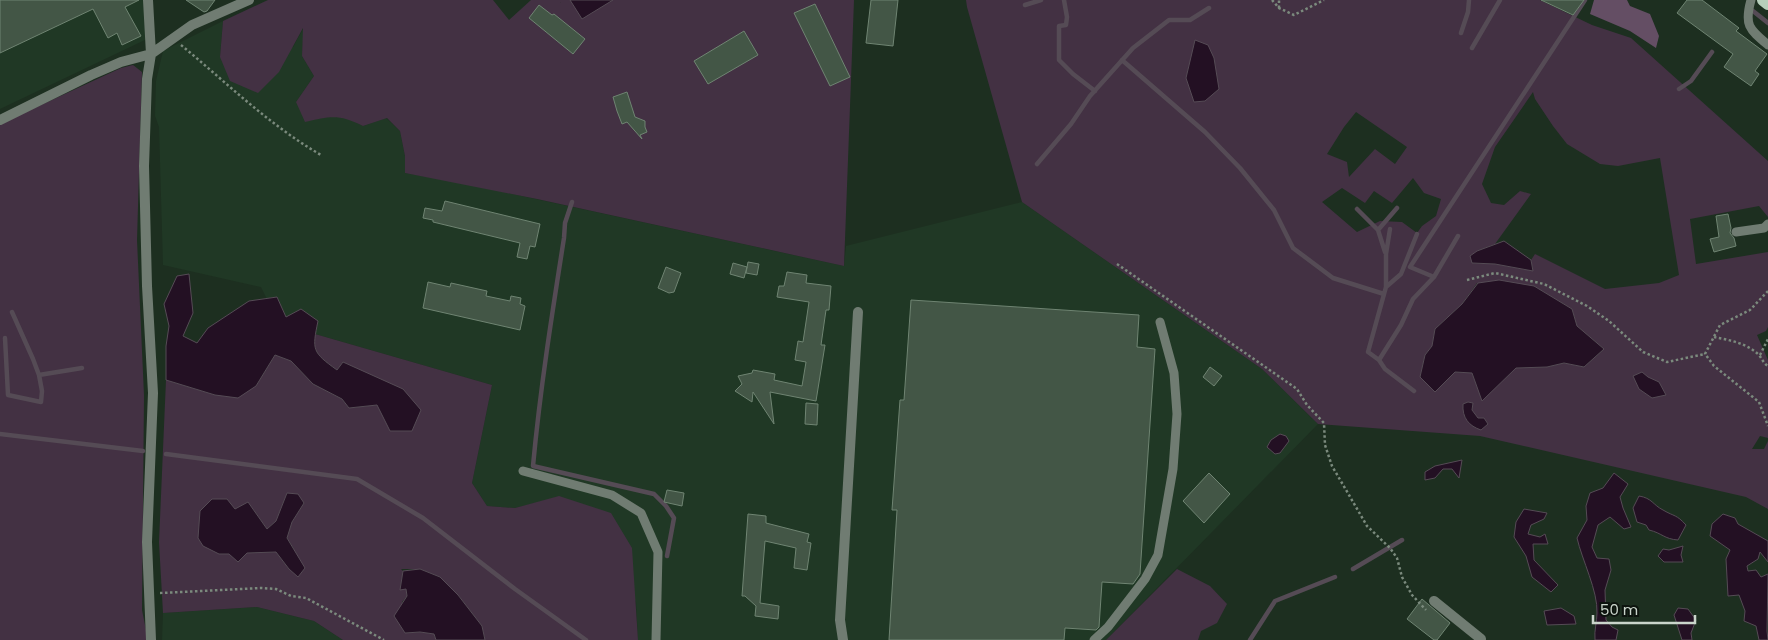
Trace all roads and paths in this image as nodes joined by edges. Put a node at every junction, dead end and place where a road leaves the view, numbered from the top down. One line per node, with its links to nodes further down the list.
1 (148, 0): 12 (street)
2 (249, 0): 10 (street)
3 (1272, 0): 9 (path)
4 (1279, 0): 9 (path)
5 (1324, 0): 9 (path)
6 (1751, 0): 11 (lane)
7 (1763, 0): 8 (main road)
8 (1768, 4)
9 (1279, 8)
10 (174, 39): 12 (street); 14 (path)
11 (1768, 45)
12 (151, 54): 13 (street); 29 (street)
13 (0, 120)
14 (321, 155)
15 (1768, 224): 16 (lane)
16 (1736, 232)
17 (1117, 264): 31 (path)
18 (1467, 280): 24 (path)
19 (1768, 291): 22 (path)
20 (858, 312): 36 (street)
21 (1160, 322): 37 (lane)
22 (1714, 337): 24 (path); 25 (path)
23 (1768, 339): 25 (path)
24 (1705, 354): 27 (path)
25 (1760, 355): 26 (path)
26 (1768, 366)
27 (1768, 426)
28 (523, 471): 35 (lane)
29 (149, 594): 33 (street); 34 (path)
30 (1434, 601): 32 (street)
31 (1427, 611)
32 (1481, 639)
33 (150, 640)
34 (384, 640)
35 (656, 640)
36 (843, 640)
37 (1094, 640)

